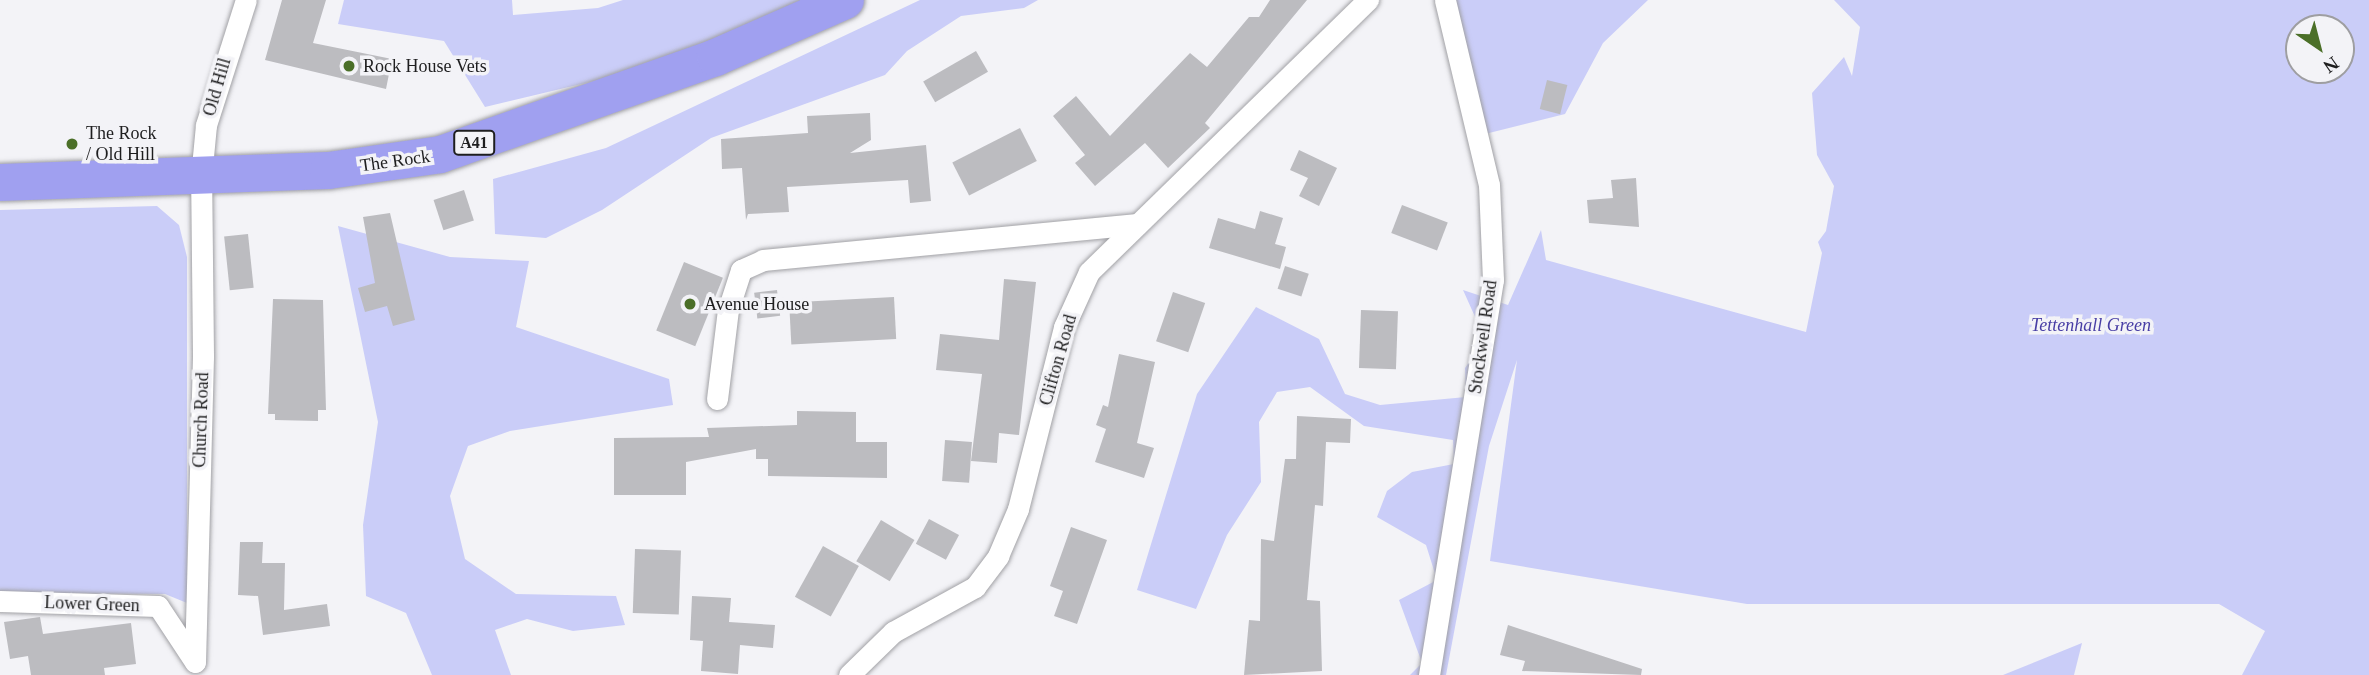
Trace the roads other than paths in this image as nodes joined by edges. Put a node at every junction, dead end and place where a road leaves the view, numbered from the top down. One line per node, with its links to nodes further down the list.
1 (246, 0): 5 (street, Old Hill)
2 (845, 0): 5 (highway, The Rock / A41)
3 (1368, 0): 7 (street, Clifton Road)
4 (1445, 0): 12 (street, Stockwell Road)
5 (201, 177): 6 (highway, The Rock / A41); 10 (street, Church Road)
6 (0, 181)
7 (1137, 224): 8 (street); 11 (street, Clifton Road)
8 (717, 398)
9 (0, 601): 10 (street, Lower Green)
10 (195, 662)
11 (849, 675)
12 (1429, 675)

